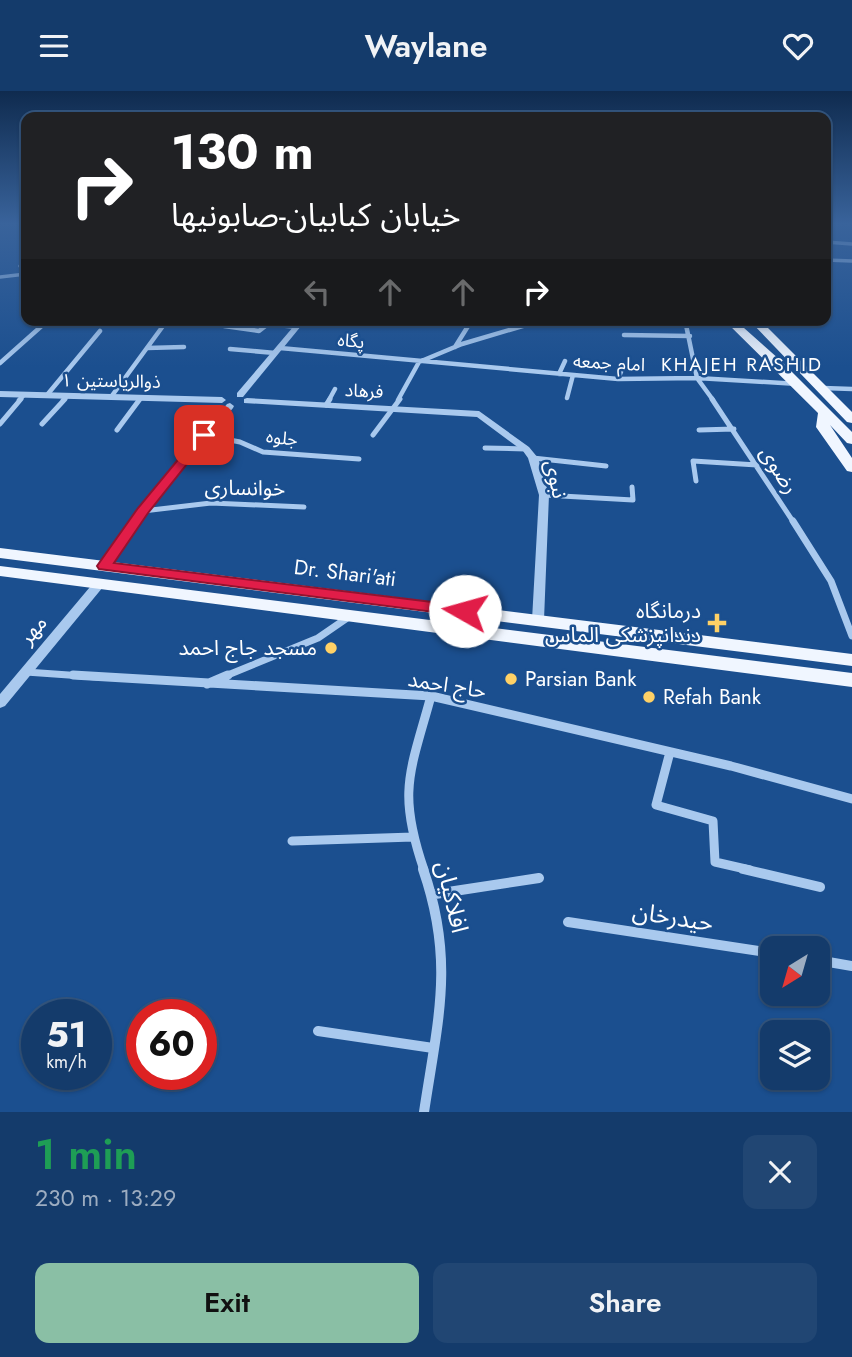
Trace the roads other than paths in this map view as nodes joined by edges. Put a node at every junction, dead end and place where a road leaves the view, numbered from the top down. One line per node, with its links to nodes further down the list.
1 (21, 273): 2 (street)
2 (0, 277)
3 (42, 326): 23 (street)
4 (163, 326): 18 (street)
5 (224, 326): 6 (street)
6 (265, 326)
7 (298, 326): 20 (street)
8 (468, 326): 17 (street)
9 (523, 326): 17 (street)
10 (687, 326): 15 (street, رضوی)
11 (736, 326): 30 (main road)
12 (760, 326): 31 (main road)
13 (100, 331): 37 (street)
14 (624, 335): 15 (street)
15 (690, 336): 27 (street, رضوی)
16 (184, 347): 18 (street)
17 (454, 347): 22 (street)
18 (147, 348): 39 (street)
19 (230, 349): 20 (street, پگاه)
20 (278, 350): 22 (street, پگاه); 41 (street)
21 (565, 361): 25 (street)
22 (419, 362): 25 (street, امام جمعه); 45 (street)
23 (0, 363)
24 (623, 367): 28 (street)
25 (559, 374): 26 (street, امام جمعه)
26 (573, 375): 28 (street, امام جمعه); 42 (street)
27 (697, 378): 29 (street, امام جمعه); 30 (street, امام جمعه); 51 (street, رضوی)
28 (618, 379): 29 (street, امام جمعه)
29 (653, 379): 32 (street)
30 (799, 384): 47 (main road)
31 (824, 387): 34 (street); 48 (main road)
32 (653, 388)
33 (335, 389): 44 (street)
34 (852, 389)
35 (0, 394): 36 (street, ذوالریاستین ۱)
36 (24, 394): 37 (street, ذوالریاستین ۱); 49 (street)
37 (47, 395): 38 (street, ذوالریاستین ۱)
38 (67, 396): 39 (street, ذوالریاستین ۱); 50 (street)
39 (111, 397): 40 (street, ذوالریاستین ۱)
40 (141, 398): 43 (street, ذوالریاستین ۱); 52 (street)
41 (244, 398): 43 (street, ذوالریاستین ۱); 44 (street, فرهاد)
42 (567, 398)
43 (226, 403): 54 (street, مهر)
44 (326, 405): 45 (street, فرهاد)
45 (390, 409): 46 (street, فرهاد); 55 (street)
46 (479, 414): 57 (street, نبوی)
47 (824, 414): 48 (main road); 61 (main road)
48 (849, 423)
49 (0, 424)
50 (42, 424)
51 (734, 429): 53 (street); 59 (street, رضوی)
52 (117, 430)
53 (699, 431)
54 (204, 435): 58 (street, جلوه); 66 (street, مهر)
55 (373, 435)
56 (485, 448): 57 (street)
57 (529, 454): 60 (street); 64 (street, نبوی)
58 (359, 459)
59 (757, 465): 62 (street); 72 (street, رضوی)
60 (606, 466)
61 (852, 468)
62 (696, 481)
63 (632, 487): 64 (street)
64 (544, 495): 71 (street, نبوی)
65 (304, 507): 66 (street, خوانساری)
66 (143, 510): 69 (street, مهر)
67 (0, 553): 69 (main road, Dr. Shari'ati)
68 (0, 571): 69 (main road, Dr. Shari'ati)
69 (102, 575): 70 (main road, Dr. Shari'ati); 71 (main road, Dr. Shari'ati); 74 (street, مهر)
70 (350, 616): 75 (main road, Dr. Shari'ati); 76 (street)
71 (538, 620): 73 (main road, Dr. Shari'ati)
72 (852, 636)
73 (852, 660)
74 (25, 672): 76 (street, حاج احمد); 78 (street, مهر)
75 (852, 680)
76 (204, 685): 77 (street, حاج احمد)
77 (431, 696): 79 (street, حاج احمد); 81 (street, افلاکیان)
78 (0, 703)
79 (670, 752): 80 (street, حاج احمد); 84 (street)
80 (852, 799)
81 (413, 837): 82 (street); 85 (street, افلاکیان)
82 (292, 841)
83 (539, 878): 85 (street)
84 (820, 887)
85 (435, 894): 91 (street, افلاکیان)
86 (568, 922): 87 (street, حیدرخان)
87 (760, 951)
88 (830, 962): 89 (street)
89 (852, 966)
90 (318, 1031): 91 (street)
91 (433, 1048): 92 (street, افلاکیان)
92 (424, 1112)

